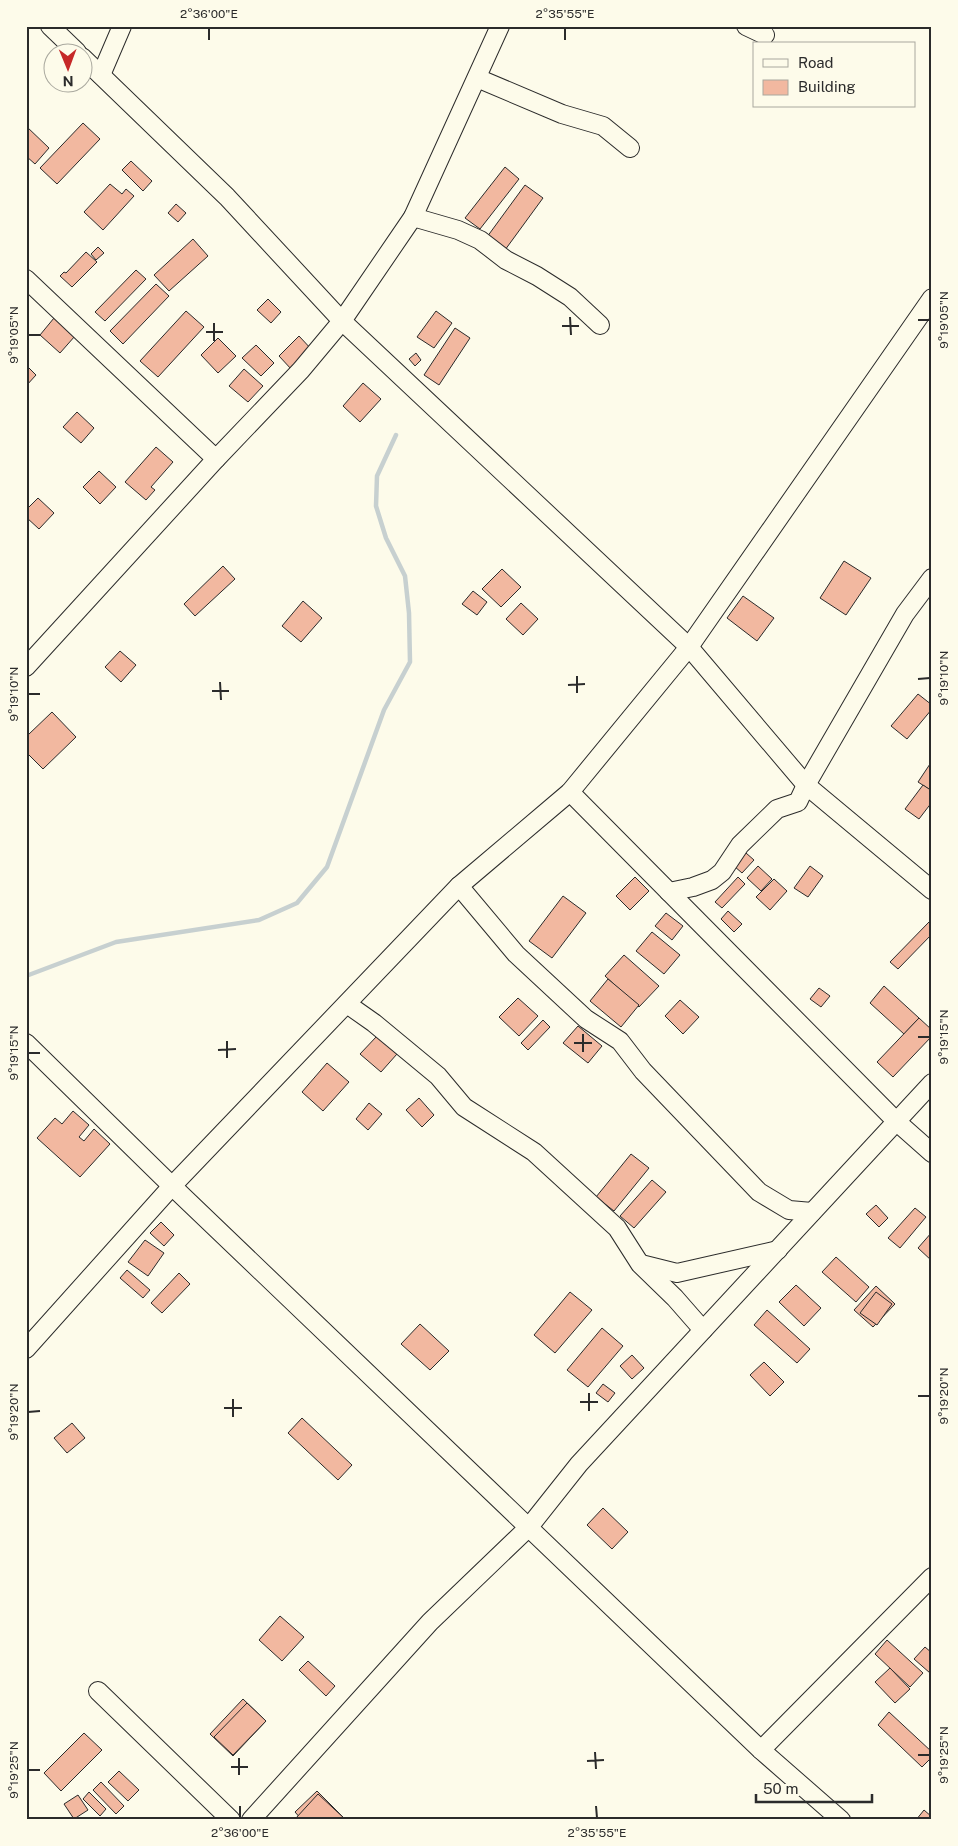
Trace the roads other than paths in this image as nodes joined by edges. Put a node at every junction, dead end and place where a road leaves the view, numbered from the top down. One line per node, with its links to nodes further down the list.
1 (50, 26): 6 (street)
2 (122, 26): 8 (street)
3 (500, 26): 9 (street)
4 (746, 26): 5 (street)
5 (765, 35)
6 (67, 42)
7 (92, 66): 8 (street)
8 (101, 75): 14 (street)
9 (477, 78): 10 (street); 11 (street)
10 (630, 148)
11 (413, 217): 14 (street); 15 (street)
12 (26, 279): 16 (street)
13 (932, 298): 18 (street)
14 (342, 321): 16 (street); 18 (street)
15 (600, 325)
16 (216, 459): 19 (street)
17 (932, 578): 20 (street)
18 (689, 647): 20 (street); 21 (street)
19 (26, 667)
20 (806, 785): 23 (street); 24 (street)
21 (570, 792): 22 (street); 24 (street)
22 (459, 886): 25 (street); 31 (street)
23 (932, 890)
24 (669, 892): 28 (street)
25 (347, 1004): 30 (street); 33 (street)
26 (26, 1043): 30 (street)
27 (932, 1083): 28 (street)
28 (897, 1122): 29 (street); 31 (street)
29 (932, 1152)
30 (172, 1186): 35 (street); 36 (street)
31 (812, 1212): 32 (street)
32 (778, 1250): 33 (street); 34 (street)
33 (640, 1264): 34 (street)
34 (703, 1330): 36 (street)
35 (26, 1349)
36 (529, 1527): 39 (street); 41 (street)
37 (932, 1576): 39 (street)
38 (98, 1691): 40 (street)
39 (761, 1750): 42 (street)
40 (231, 1820)
41 (251, 1820)
42 (841, 1820)

